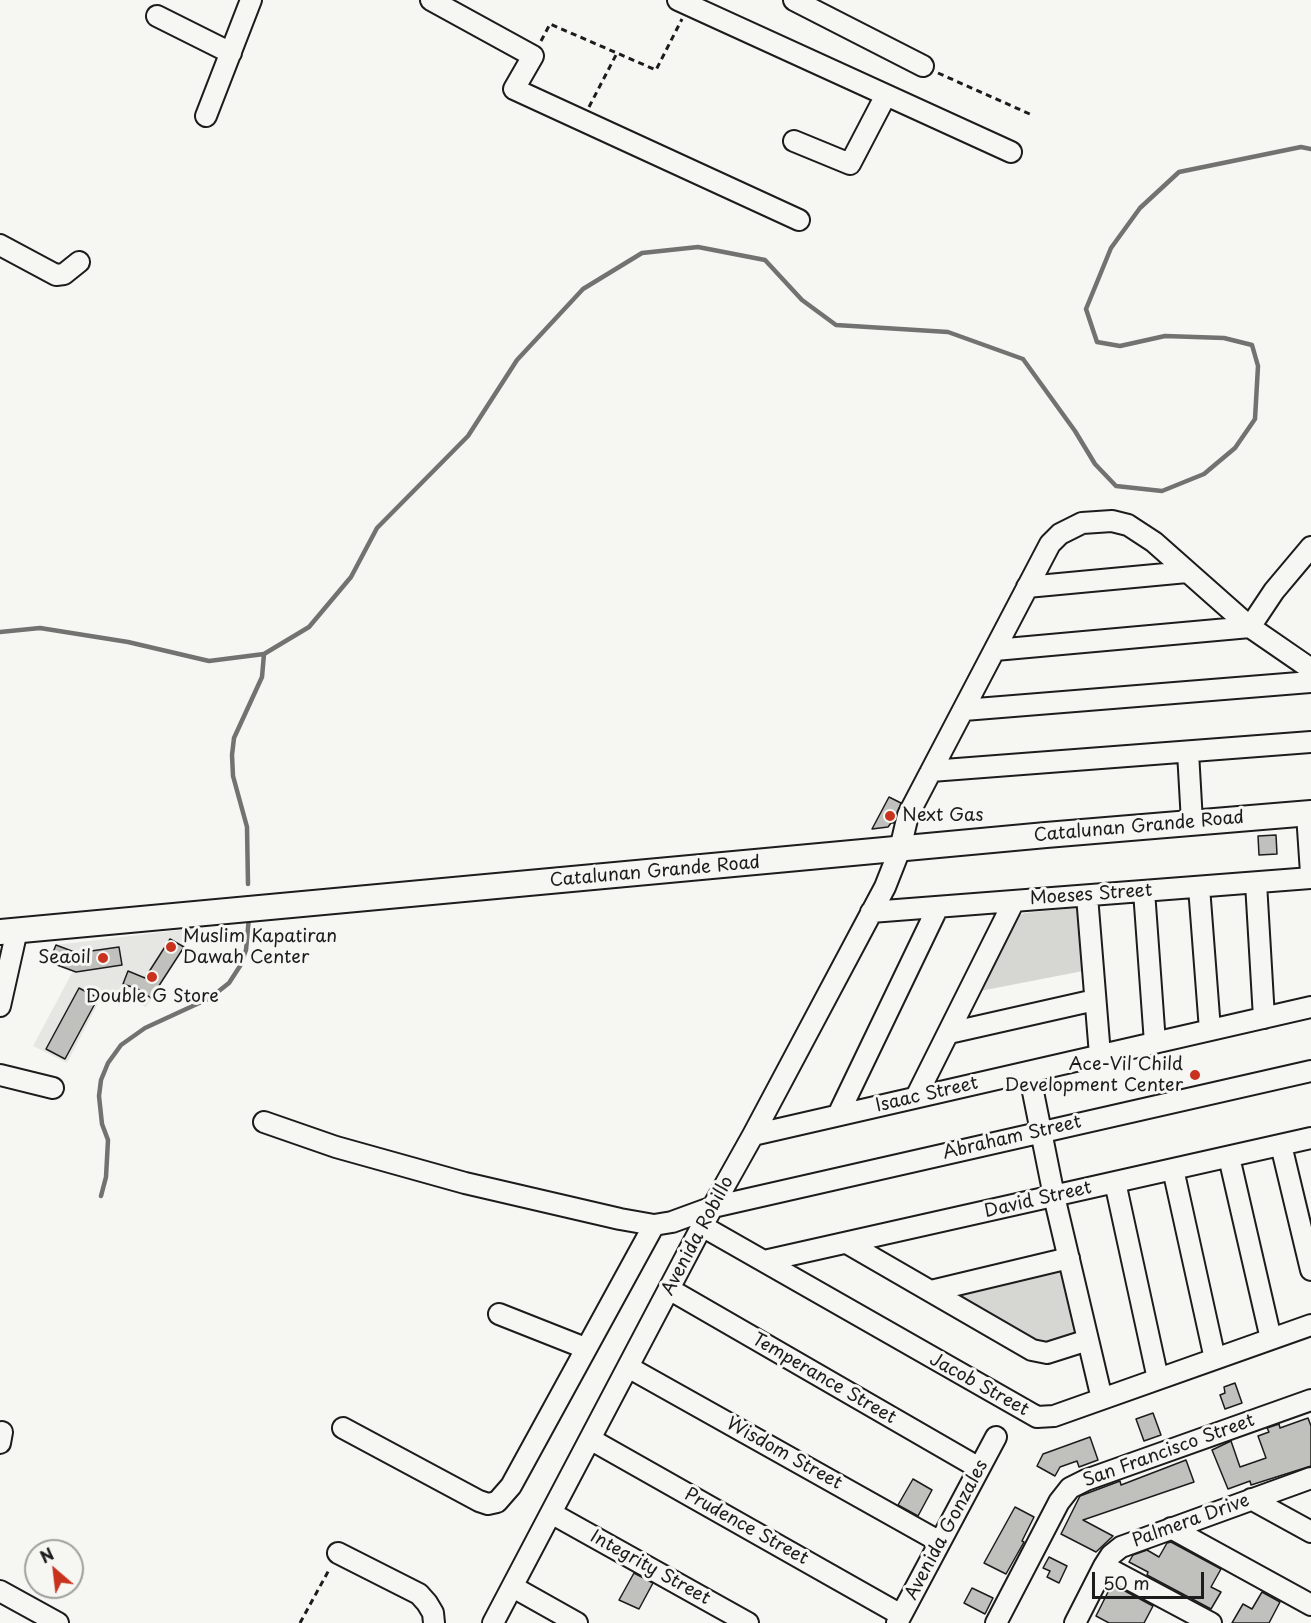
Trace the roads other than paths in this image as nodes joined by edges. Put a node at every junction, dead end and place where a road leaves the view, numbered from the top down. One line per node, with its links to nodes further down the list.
1 (251, 0): 6 (street)
2 (431, 0): 12 (street)
3 (794, 0): 7 (street)
4 (684, 3): 8 (street)
5 (157, 16): 6 (street)
6 (231, 53): 9 (street)
7 (922, 66)
8 (886, 95): 10 (street); 11 (street)
9 (206, 117)
10 (794, 141)
11 (1011, 152)
12 (799, 220)
13 (0, 245): 14 (street)
14 (79, 262)
15 (1311, 547): 18 (street)
16 (1187, 572): 17 (street); 17 (street, Avenida Robillo); 18 (street, Avenida Robillo)
17 (1027, 587): 19 (street, Avenida Robillo)
18 (1250, 627): 19 (street); 20 (street, Avenida Robillo)
19 (995, 650): 22 (street, Avenida Robillo)
20 (1311, 669)
21 (1311, 682): 22 (street)
22 (963, 710): 25 (street, Avenida Robillo)
23 (1311, 742): 24 (street)
24 (1188, 752): 25 (street); 27 (street)
25 (931, 771): 28 (street, Avenida Robillo)
26 (1309, 813): 27 (main road, Catalunan Grande Road); 29 (street)
27 (1192, 822): 28 (main road, Catalunan Grande Road)
28 (900, 849): 37 (street, Avenida Robillo); 38 (main road, Catalunan Grande Road)
29 (1311, 873)
30 (1311, 878): 31 (street, Moeses Street)
31 (1256, 882): 32 (street, Moeses Street); 42 (street)
32 (1199, 887): 33 (street, Moeses Street); 43 (street)
33 (1144, 891): 34 (street, Moeses Street); 45 (street)
34 (1087, 896): 35 (street, Moeses Street); 39 (street)
35 (1014, 901): 36 (street, Moeses Street); 44 (street)
36 (938, 907): 37 (street, Moeses Street); 52 (street)
37 (871, 912): 55 (street, Avenida Robillo)
38 (8, 931): 40 (street)
39 (1095, 1000): 44 (street); 46 (street)
40 (0, 1006)
41 (1311, 1007): 42 (street, Isaac Street)
42 (1264, 1018): 43 (street, Isaac Street)
43 (1210, 1030): 45 (street, Isaac Street)
44 (949, 1032): 51 (street)
45 (1155, 1043): 46 (street, Isaac Street)
46 (1100, 1055): 48 (street, Isaac Street)
47 (1311, 1071): 54 (street, Abraham Street)
48 (1029, 1072): 51 (street, Isaac Street); 54 (street)
49 (0, 1075): 50 (street)
50 (53, 1088)
51 (916, 1098): 52 (street, Isaac Street)
52 (838, 1115): 55 (street, Isaac Street)
53 (264, 1122): 63 (street)
54 (1040, 1131): 61 (street); 62 (street, Abraham Street)
55 (753, 1135): 62 (street, Avenida Robillo)
56 (1311, 1138): 57 (street, David Street)
57 (1281, 1145): 58 (street, David Street); 68 (street)
58 (1229, 1156): 59 (street, David Street); 73 (street)
59 (1173, 1169): 60 (street, David Street); 76 (street)
60 (1115, 1182): 61 (street, David Street); 78 (street)
61 (1054, 1196): 65 (street, David Street); 66 (street)
62 (713, 1207): 63 (street, Abraham Street); 64 (street, Avenida Robillo)
63 (654, 1225): 75 (street)
64 (702, 1226): 67 (street, Jacob Street); 69 (street, Avenida Robillo)
65 (847, 1242): 67 (street, David Street); 70 (street)
66 (1068, 1258): 70 (street); 74 (street)
67 (764, 1261): 79 (street, Jacob Street)
68 (1311, 1270)
69 (669, 1289): 77 (street, Avenida Robillo); 84 (street, Temperance Street)
70 (932, 1291): 74 (street)
71 (499, 1314): 75 (street)
72 (1311, 1325): 73 (street, Jacob Street)
73 (1271, 1339): 76 (street, Jacob Street)
74 (1088, 1340): 79 (street)
75 (585, 1348): 81 (street)
76 (1215, 1359): 78 (street, Jacob Street)
77 (628, 1367): 83 (street, Avenida Robillo); 90 (street, Wisdom Street)
78 (1158, 1379): 79 (street, Jacob Street)
79 (1102, 1399)
80 (1311, 1400): 103 (street, San Francisco Street)
81 (343, 1428)
82 (996, 1437): 84 (street, Avenida Gonzales)
83 (590, 1440): 87 (street, Avenida Robillo); 96 (street, Prudence Street)
84 (980, 1468): 90 (street, Avenida Gonzales)
85 (1311, 1478): 86 (street, Palmera Drive)
86 (1251, 1499): 88 (street, Palmera Drive); 89 (street)
87 (552, 1513): 93 (street, Avenida Robillo); 102 (street, Integrity Street)
88 (1171, 1528): 92 (street, Palmera Drive); 95 (street)
89 (1311, 1532)
90 (940, 1542): 96 (street, Avenida Gonzales)
91 (338, 1553): 99 (street)
92 (1104, 1566): 97 (street, Palmera Drive); 104 (street)
93 (513, 1587): 100 (street, Avenida Robillo); 101 (street)
94 (0, 1592): 98 (street)
95 (1311, 1605)
96 (899, 1619)
97 (1077, 1622)
98 (58, 1623)
99 (434, 1623)
100 (494, 1623)
101 (577, 1623)
102 (747, 1623)
103 (996, 1623)
104 (1211, 1623)

